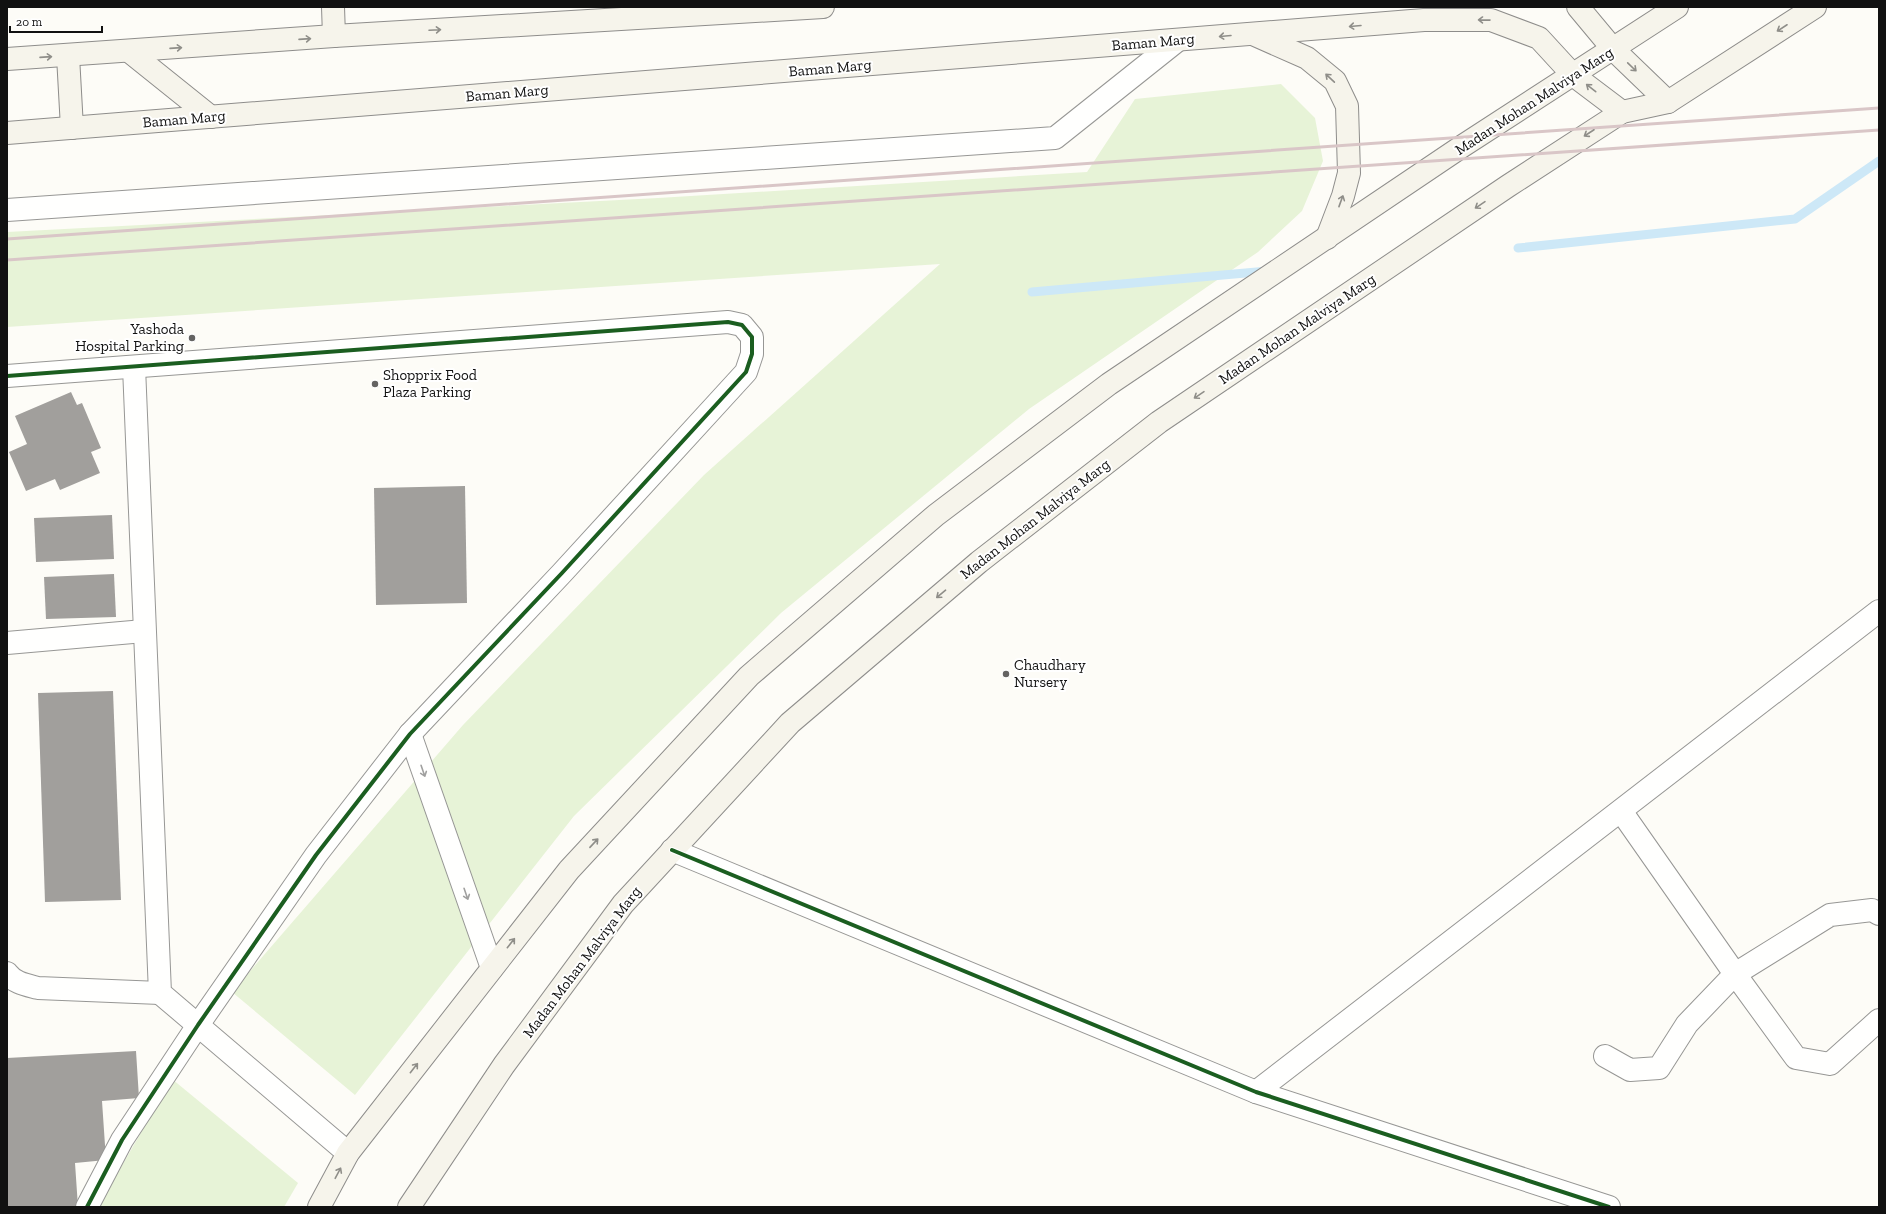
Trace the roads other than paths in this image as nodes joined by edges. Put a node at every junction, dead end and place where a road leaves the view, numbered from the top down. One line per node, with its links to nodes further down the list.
1 (332, 7): 7 (main road)
2 (823, 7): 7 (main road, one-way to 2)
3 (1578, 7): 9 (main road)
4 (1677, 7): 9 (main road, Madan Mohan Malviya Marg)
5 (1815, 7): 14 (main road, Madan Mohan Malviya Marg, one-way to 14)
6 (1252, 34): 8 (main road, Baman Marg, one-way to 8); 13 (main road, Baman Marg, one-way to 6); 20 (main road, one-way to 6)
7 (334, 36): 10 (main road, one-way to 7)
8 (1178, 40): 16 (main road, Baman Marg); 19 (street)
9 (1613, 49): 13 (main road, Madan Mohan Malviya Marg); 14 (main road, one-way to 14)
10 (130, 52): 11 (main road); 16 (main road)
11 (68, 56): 12 (main road, one-way to 11); 17 (main road)
12 (7, 60)
13 (1573, 75): 15 (main road, Baman Marg, one-way to 13); 20 (main road, Madan Mohan Malviya Marg)
14 (1668, 102): 15 (main road, Madan Mohan Malviya Marg)
15 (1622, 112): 28 (main road, Madan Mohan Malviya Marg, one-way to 28)
16 (211, 117): 17 (main road, Baman Marg)
17 (72, 128): 18 (main road, Baman Marg)
18 (7, 133)
19 (7, 210)
20 (1327, 238): 30 (main road, Madan Mohan Malviya Marg, one-way to 20)
21 (134, 367): 22 (street); 24 (street); 26 (street)
22 (7, 376)
23 (1879, 611): 27 (street)
24 (144, 631): 25 (street); 33 (street)
25 (7, 643)
26 (410, 734): 30 (street, one-way to 30); 35 (street)
27 (1621, 811): 32 (street); 37 (street)
28 (672, 850): 37 (street); 41 (main road, Madan Mohan Malviya Marg)
29 (1879, 914): 32 (street)
30 (492, 968): 38 (main road, Madan Mohan Malviya Marg, one-way to 30)
31 (7, 973): 33 (street)
32 (1735, 974): 34 (street); 36 (street)
33 (160, 993): 35 (street)
34 (1879, 1020)
35 (198, 1025): 38 (street); 39 (street)
36 (1605, 1056)
37 (1256, 1092): 42 (street)
38 (348, 1153): 40 (main road, Madan Mohan Malviya Marg, one-way to 38)
39 (87, 1207)
40 (319, 1207)
41 (409, 1207)
42 (1609, 1207)

